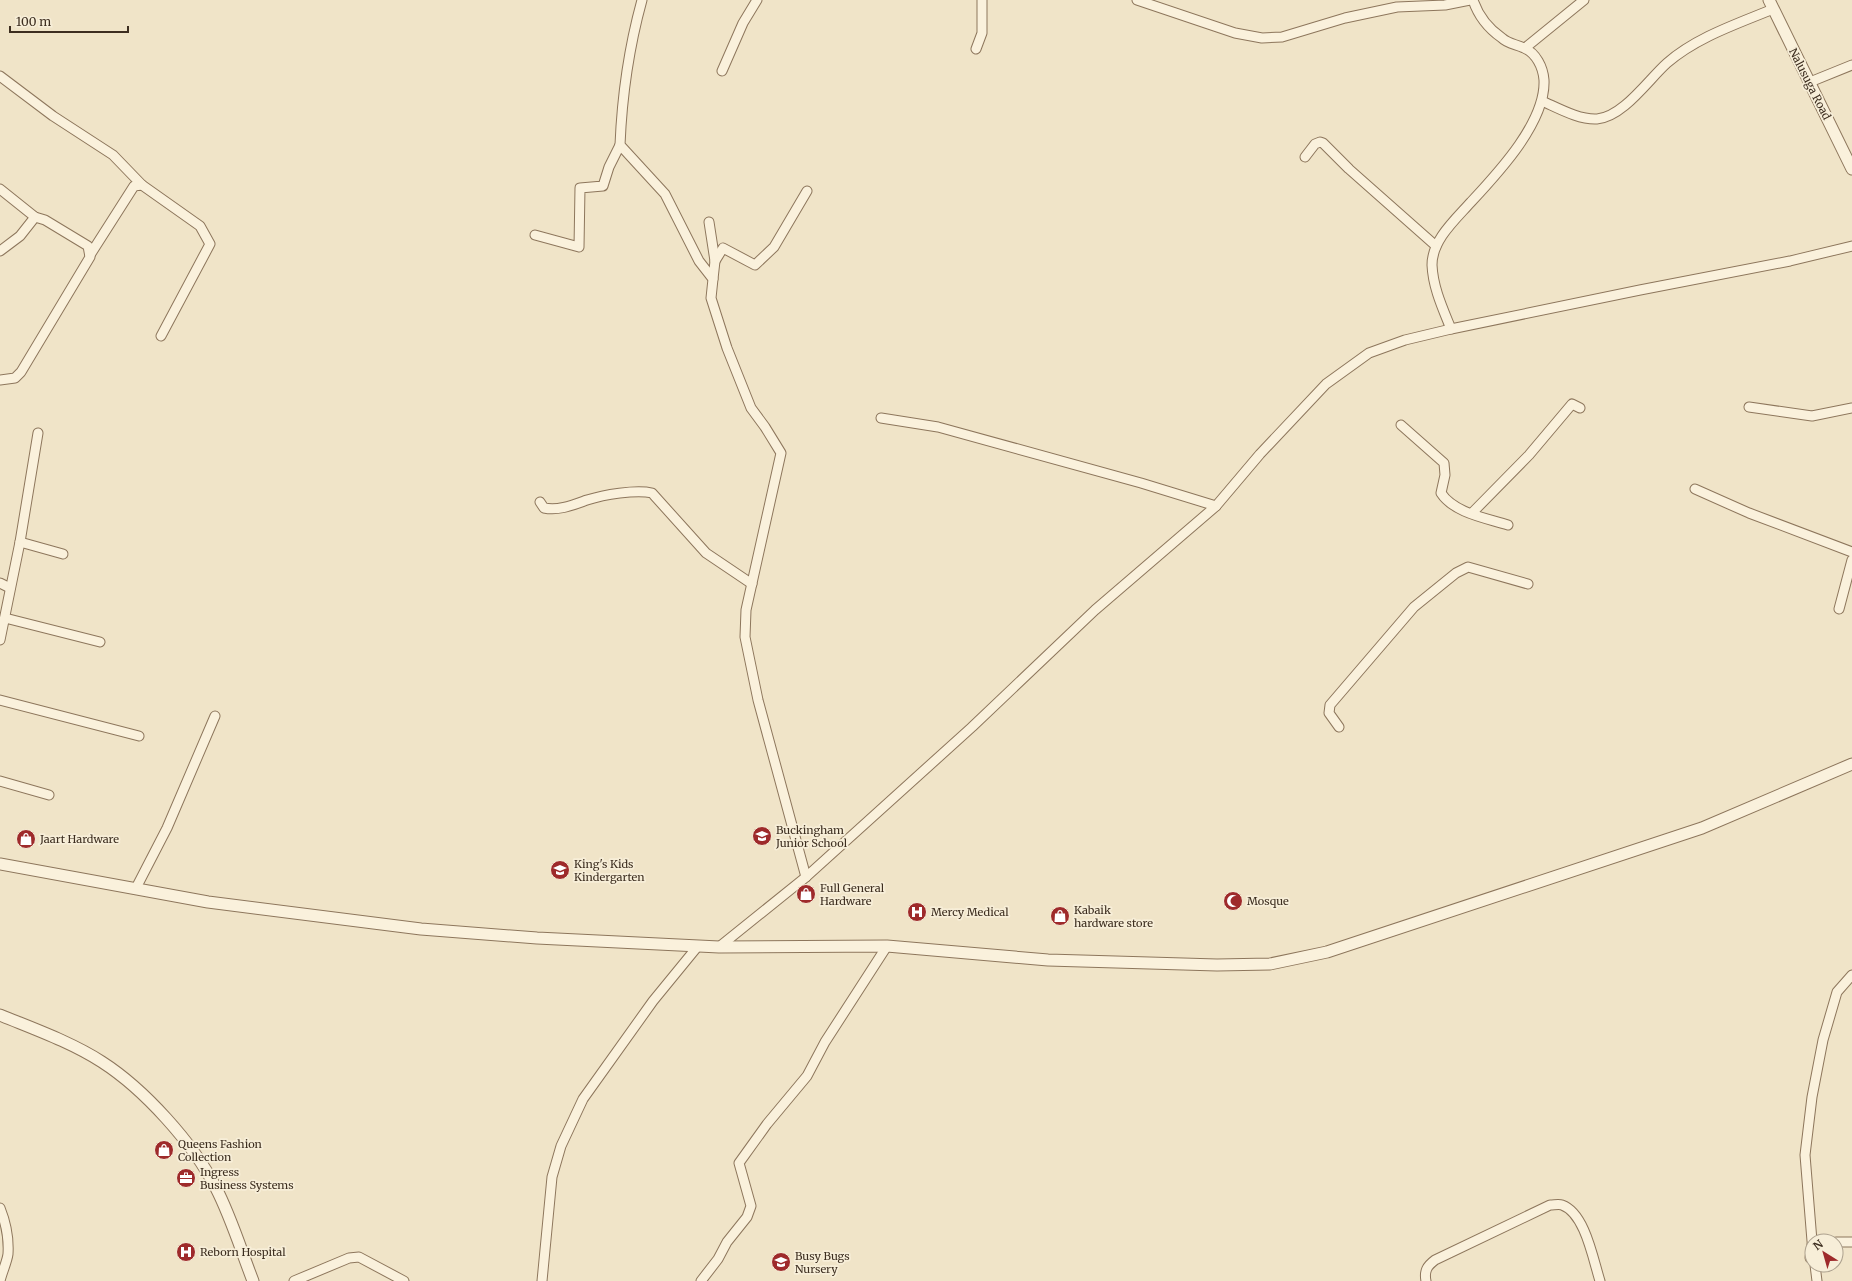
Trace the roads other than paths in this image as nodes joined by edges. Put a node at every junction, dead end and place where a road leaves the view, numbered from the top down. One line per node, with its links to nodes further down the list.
1 (642, 0): 16 (street)
2 (757, 0): 12 (street)
3 (982, 0): 10 (street)
4 (1136, 0): 5 (street)
5 (1470, 0)
6 (1473, 0): 9 (street)
7 (1584, 0): 9 (street)
8 (1771, 5): 14 (street, Nalusuga Road); 15 (street)
9 (1525, 48): 15 (street)
10 (976, 49)
11 (1852, 65): 14 (street)
12 (722, 71)
13 (0, 76): 19 (street)
14 (1810, 82): 18 (street, Nalusuga Road)
15 (1542, 101): 25 (street)
16 (620, 145): 24 (street); 30 (street)
17 (1305, 157): 25 (street)
18 (1852, 169)
19 (142, 185): 28 (street); 32 (street)
20 (0, 188): 22 (street)
21 (807, 192): 29 (street)
22 (36, 217): 27 (street); 28 (street)
23 (709, 222): 29 (street)
24 (534, 235)
25 (1436, 246): 31 (street)
26 (1852, 246): 31 (street)
27 (0, 251)
28 (90, 255): 33 (street)
29 (716, 261): 30 (street)
30 (713, 279): 50 (street)
31 (1451, 329): 42 (street)
32 (161, 336)
33 (0, 380)
34 (1749, 407): 36 (street)
35 (1580, 408): 43 (street)
36 (1852, 408)
37 (881, 418): 42 (street)
38 (1401, 425): 43 (street)
39 (38, 432): 45 (street)
40 (1695, 489): 46 (street)
41 (540, 502): 50 (street)
42 (1216, 506): 65 (street)
43 (1472, 513): 44 (street)
44 (1508, 525)
45 (20, 542): 47 (street); 52 (street)
46 (1852, 552)
47 (63, 554)
48 (1852, 560): 53 (street)
49 (0, 583): 52 (street)
50 (752, 584): 65 (street)
51 (1528, 584): 59 (street)
52 (10, 588): 54 (street)
53 (1839, 609)
54 (4, 618): 55 (street); 56 (street)
55 (0, 640)
56 (100, 642)
57 (0, 700): 60 (street)
58 (215, 716): 66 (street)
59 (1339, 727)
60 (139, 736)
61 (1852, 764): 68 (street)
62 (0, 781): 63 (street)
63 (49, 795)
64 (0, 864): 66 (street)
65 (806, 876): 69 (street)
66 (136, 888): 67 (street)
67 (698, 946): 69 (street); 78 (street)
68 (887, 946): 69 (street); 79 (street)
69 (719, 947)
70 (1852, 975): 73 (street)
71 (0, 1015): 75 (street)
72 (0, 1208): 74 (street)
73 (1811, 1233)
74 (0, 1281)
75 (252, 1281)
76 (294, 1281): 77 (street)
77 (404, 1281)
78 (542, 1281)
79 (701, 1281)
80 (1426, 1281): 81 (street)
81 (1600, 1281)

